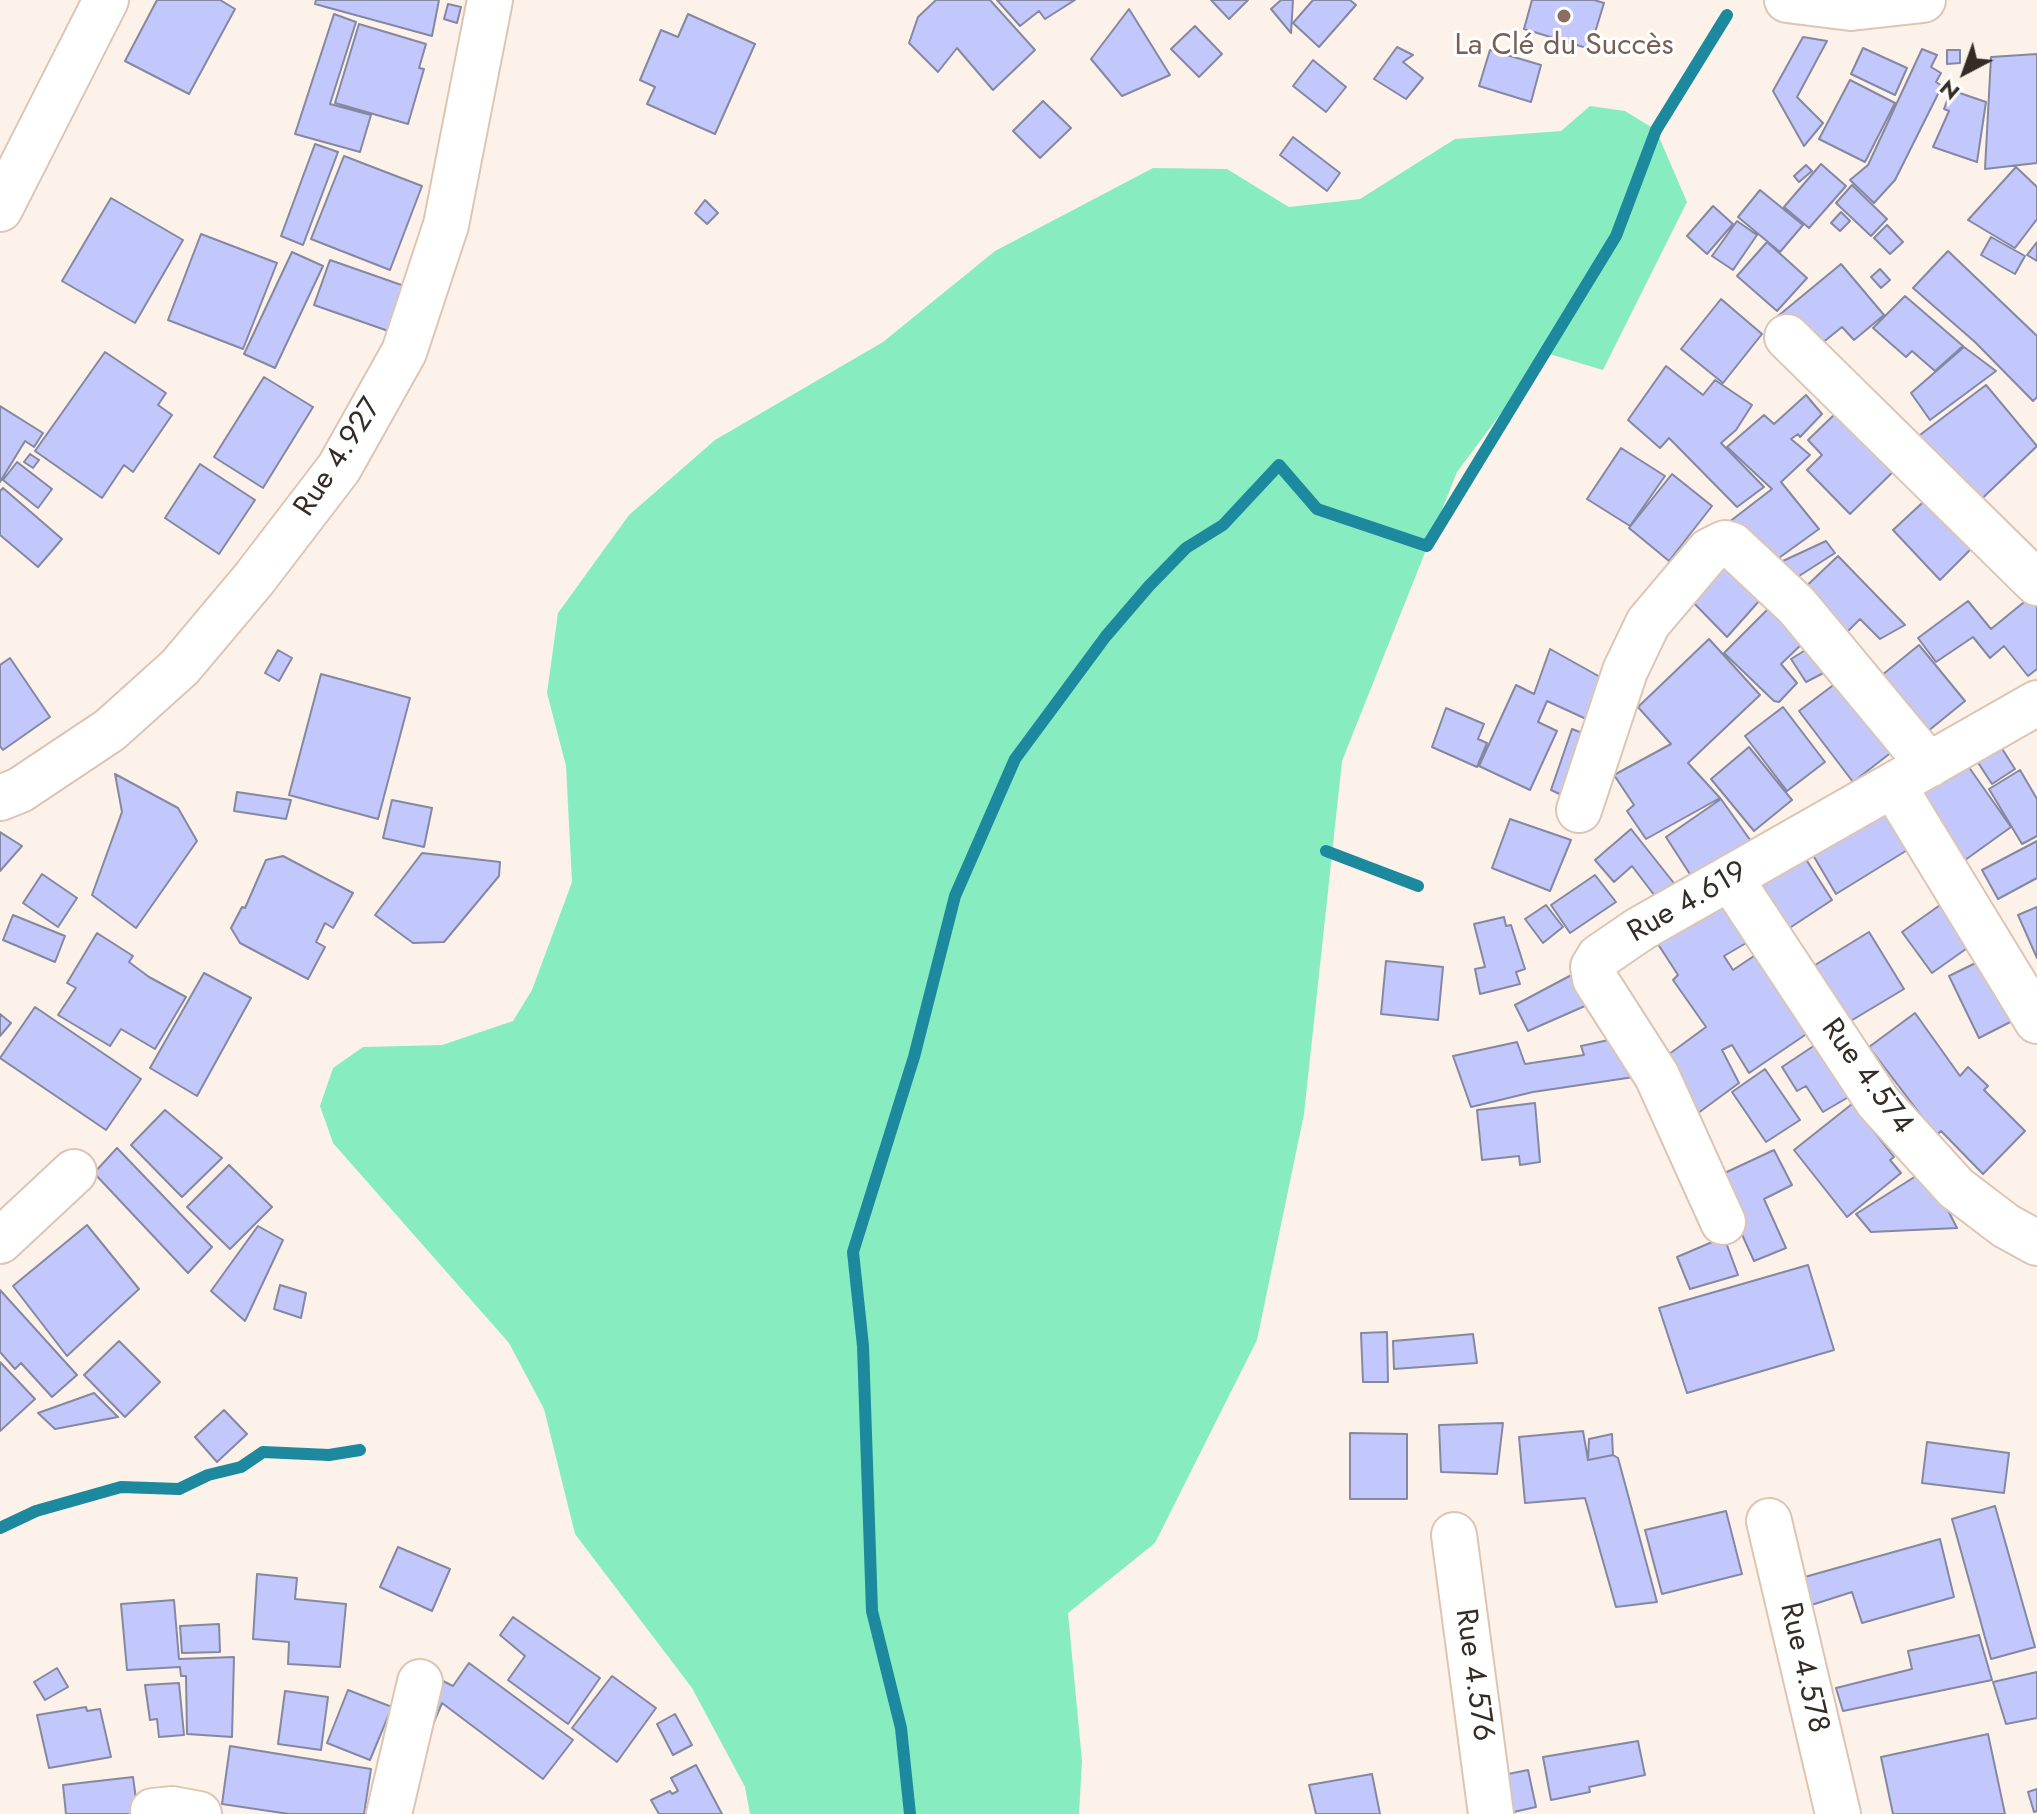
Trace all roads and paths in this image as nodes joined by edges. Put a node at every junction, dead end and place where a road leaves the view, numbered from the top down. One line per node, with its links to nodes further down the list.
1 (106, 0): 5 (street)
2 (490, 0): 10 (street, Rue 4.927)
3 (1787, 0): 4 (street)
4 (1923, 0)
5 (0, 209)
6 (1787, 337): 7 (street)
7 (2030, 559)
8 (2037, 703): 9 (street, Rue 4.619)
9 (1911, 775): 11 (street); 12 (street, Rue 4.619); 13 (street)
10 (0, 798)
11 (1579, 810)
12 (1730, 878): 15 (street, Rue 4.619); 17 (street, Rue 4.574)
13 (2037, 1021)
14 (74, 1172): 16 (street)
15 (1723, 1222)
16 (0, 1241)
17 (2037, 1243)
18 (1769, 1521): 25 (street, Rue 4.578)
19 (1454, 1535): 24 (street, Rue 4.576)
20 (420, 1682): 23 (street)
21 (153, 1814): 22 (street)
22 (199, 1814)
23 (389, 1814)
24 (1491, 1814)
25 (1838, 1814)

